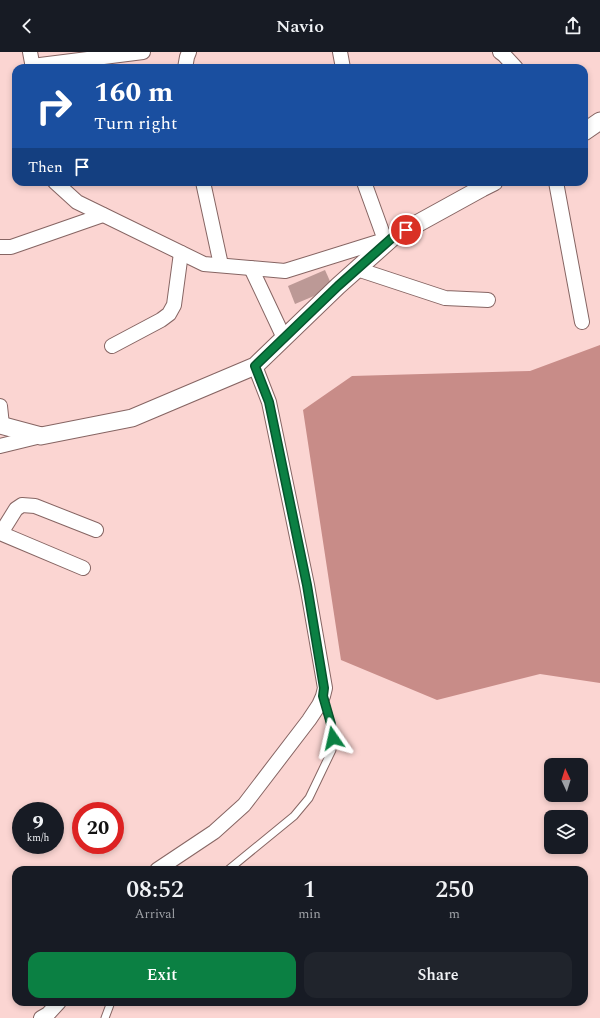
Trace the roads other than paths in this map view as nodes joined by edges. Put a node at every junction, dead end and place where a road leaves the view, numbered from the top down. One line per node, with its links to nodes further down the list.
1 (143, 52): 4 (street)
2 (190, 52): 5 (street)
3 (500, 52): 6 (street)
4 (32, 62)
5 (186, 64)
6 (512, 64)
7 (59, 186): 12 (street)
8 (204, 186): 16 (street)
9 (366, 186): 13 (street)
10 (480, 186): 13 (street)
11 (557, 186): 20 (street)
12 (102, 215): 14 (street); 15 (street)
13 (389, 238): 17 (street); 18 (street)
14 (0, 248)
15 (181, 253): 16 (street); 22 (street)
16 (221, 265): 17 (street)
17 (251, 268): 21 (street)
18 (357, 269): 19 (street); 21 (street)
19 (488, 300)
20 (582, 322)
21 (284, 338): 23 (street)
22 (112, 346)
23 (255, 366): 26 (street); 31 (street)
24 (0, 406): 25 (street)
25 (1, 425): 26 (street)
26 (41, 436): 27 (street)
27 (0, 446)
28 (96, 530): 29 (street)
29 (1, 533): 30 (street)
30 (83, 568)
31 (323, 696): 32 (street); 33 (lane)
32 (163, 866)
33 (233, 866)
34 (55, 1006): 36 (street)
35 (110, 1006): 37 (lane)
36 (41, 1018)
37 (105, 1018)

